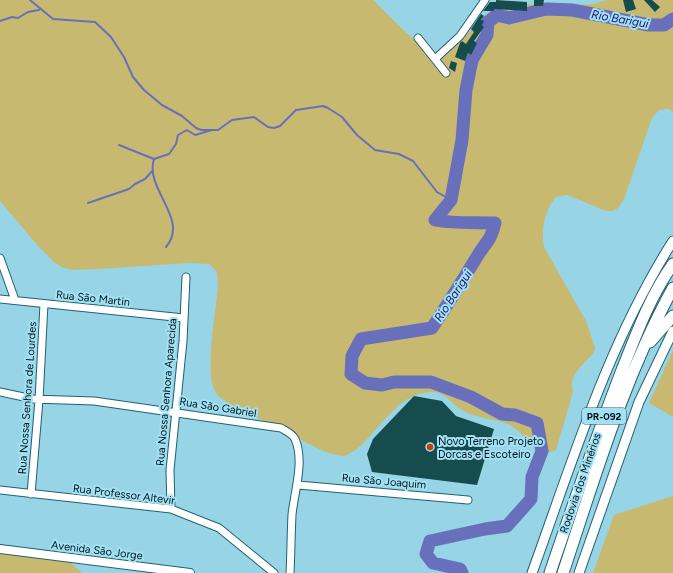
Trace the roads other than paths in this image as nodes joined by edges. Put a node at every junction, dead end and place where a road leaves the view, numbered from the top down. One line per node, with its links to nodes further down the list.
1 (485, 0): 3 (street)
2 (418, 38): 3 (street)
3 (436, 59): 4 (street)
4 (446, 72)
5 (673, 240): 30 (main road)
6 (0, 258): 11 (street)
7 (673, 264): 31 (main road, Rodovia dos Minérios / PR-092)
8 (186, 277): 14 (street, Rua Nossa Senhora Aparecida)
9 (673, 288): 16 (main road, Rodovia dos Minérios / PR-092)
10 (0, 299): 11 (street, Rua São Martin)
11 (15, 300): 12 (street, Rua São Martin)
12 (44, 304): 14 (street, Rua São Martin); 18 (street, Rua Nossa Senhora de Lourdes)
13 (673, 316): 16 (main road)
14 (184, 318): 19 (street, Rua Nossa Senhora Aparecida)
15 (673, 331): 33 (main road)
16 (643, 350): 32 (main road, Rodovia dos Minérios / PR-092)
17 (0, 392): 18 (street, Rua São Gabriel)
18 (39, 400): 19 (street, Rua São Gabriel); 22 (street, Rua Nossa Senhora de Lourdes)
19 (176, 412): 20 (street, Rua São Gabriel); 24 (street, Rua Nossa Senhora Aparecida)
20 (298, 484): 23 (street, Rua São Joaquim); 29 (street, Rua São Gabriel)
21 (0, 490): 22 (street, Rua Professor Altevir)
22 (31, 494): 24 (street, Rua Professor Altevir)
23 (468, 500)
24 (171, 509): 28 (street, Rua Professor Altevir)
25 (0, 549): 26 (street, Avenida São Jorge)
26 (168, 572): 27 (street, Avenida São Jorge)
27 (190, 573)
28 (274, 573)
29 (290, 573)
30 (532, 573)
31 (550, 573)
32 (563, 573)
33 (579, 573)

